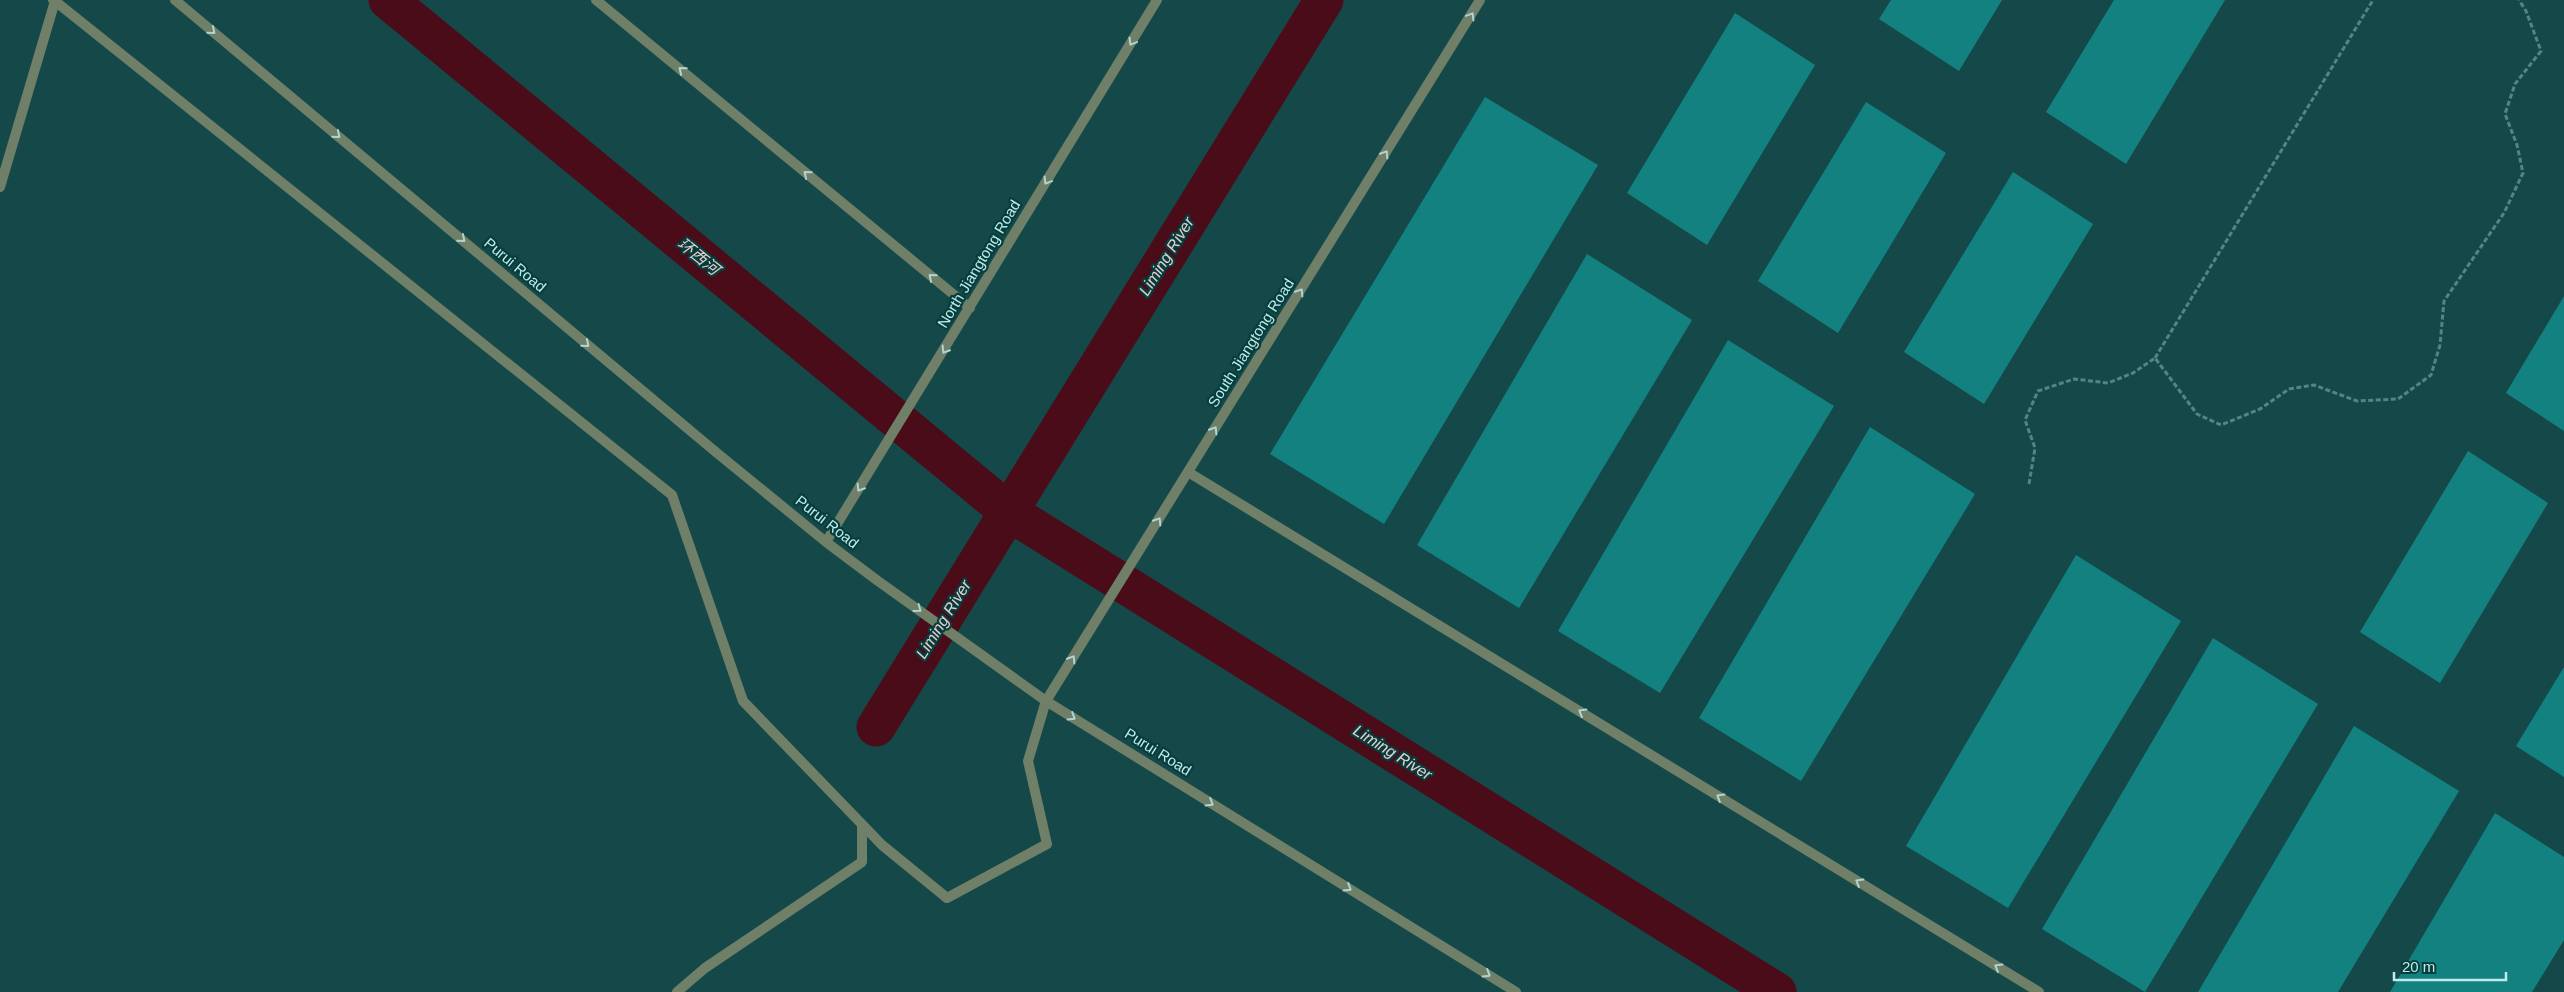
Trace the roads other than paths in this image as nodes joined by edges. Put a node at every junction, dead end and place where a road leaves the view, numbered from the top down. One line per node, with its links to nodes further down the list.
1 (175, 0): 9 (street, Purui Road, one-way to 9)
2 (596, 0): 7 (street, one-way to 2)
3 (1157, 0): 7 (street, North Jiangtong Road, one-way to 7)
4 (1480, 0): 8 (street, South Jiangtong Road, one-way to 4)
5 (54, 1): 6 (street); 11 (street)
6 (0, 187)
7 (970, 308): 9 (street, North Jiangtong Road, one-way to 9)
8 (1188, 472): 10 (street, South Jiangtong Road, one-way to 8); 14 (street, one-way to 8)
9 (826, 542): 10 (street, Purui Road, one-way to 10)
10 (1046, 701): 11 (street, South Jiangtong Road); 13 (street, Purui Road, one-way to 13)
11 (862, 824): 12 (street)
12 (677, 992)
13 (1516, 992)
14 (2039, 992)

